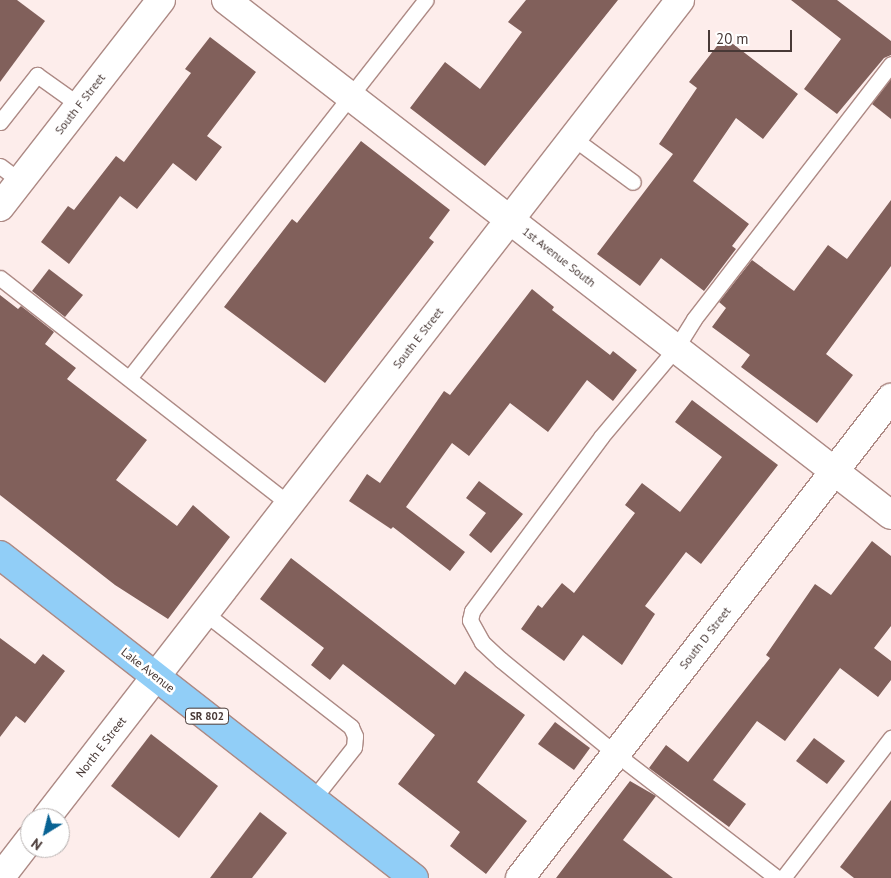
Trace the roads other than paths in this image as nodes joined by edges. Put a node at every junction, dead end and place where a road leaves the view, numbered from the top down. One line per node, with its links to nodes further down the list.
1 (161, 0): 7 (street, South F Street)
2 (226, 0): 6 (street, 1st Avenue South)
3 (426, 0): 6 (lane)
4 (680, 0): 9 (street, South E Street)
5 (891, 64): 15 (lane)
6 (352, 97): 13 (street, 1st Avenue South); 16 (lane)
7 (79, 105): 8 (lane); 10 (street, South F Street)
8 (0, 122)
9 (573, 138): 11 (lane); 13 (street, South E Street)
10 (10, 173): 12 (street, South F Street)
11 (633, 182)
12 (0, 207)
13 (510, 219): 15 (street, 1st Avenue South); 19 (street, South E Street)
14 (0, 278): 16 (lane)
15 (676, 348): 18 (street, 1st Avenue South); 25 (lane)
16 (130, 377): 19 (lane)
17 (891, 398): 18 (street, South D Street)
18 (834, 471): 20 (street, 1st Avenue South); 25 (street, South D Street)
19 (289, 504): 22 (street, South E Street)
20 (891, 515)
21 (0, 555): 23 (main road, Lake Avenue / SR 802)
22 (206, 614): 23 (street, South E Street); 26 (lane)
23 (156, 676): 26 (main road, Lake Avenue / SR 802); 27 (street, North E Street)
24 (891, 738): 33 (lane)
25 (616, 754): 31 (street, South D Street); 32 (lane)
26 (313, 799): 30 (main road, Lake Avenue / SR 802)
27 (54, 808)
28 (20, 852): 29 (street)
29 (0, 878)
30 (414, 878)
31 (520, 878)
32 (778, 878)
33 (783, 878)

